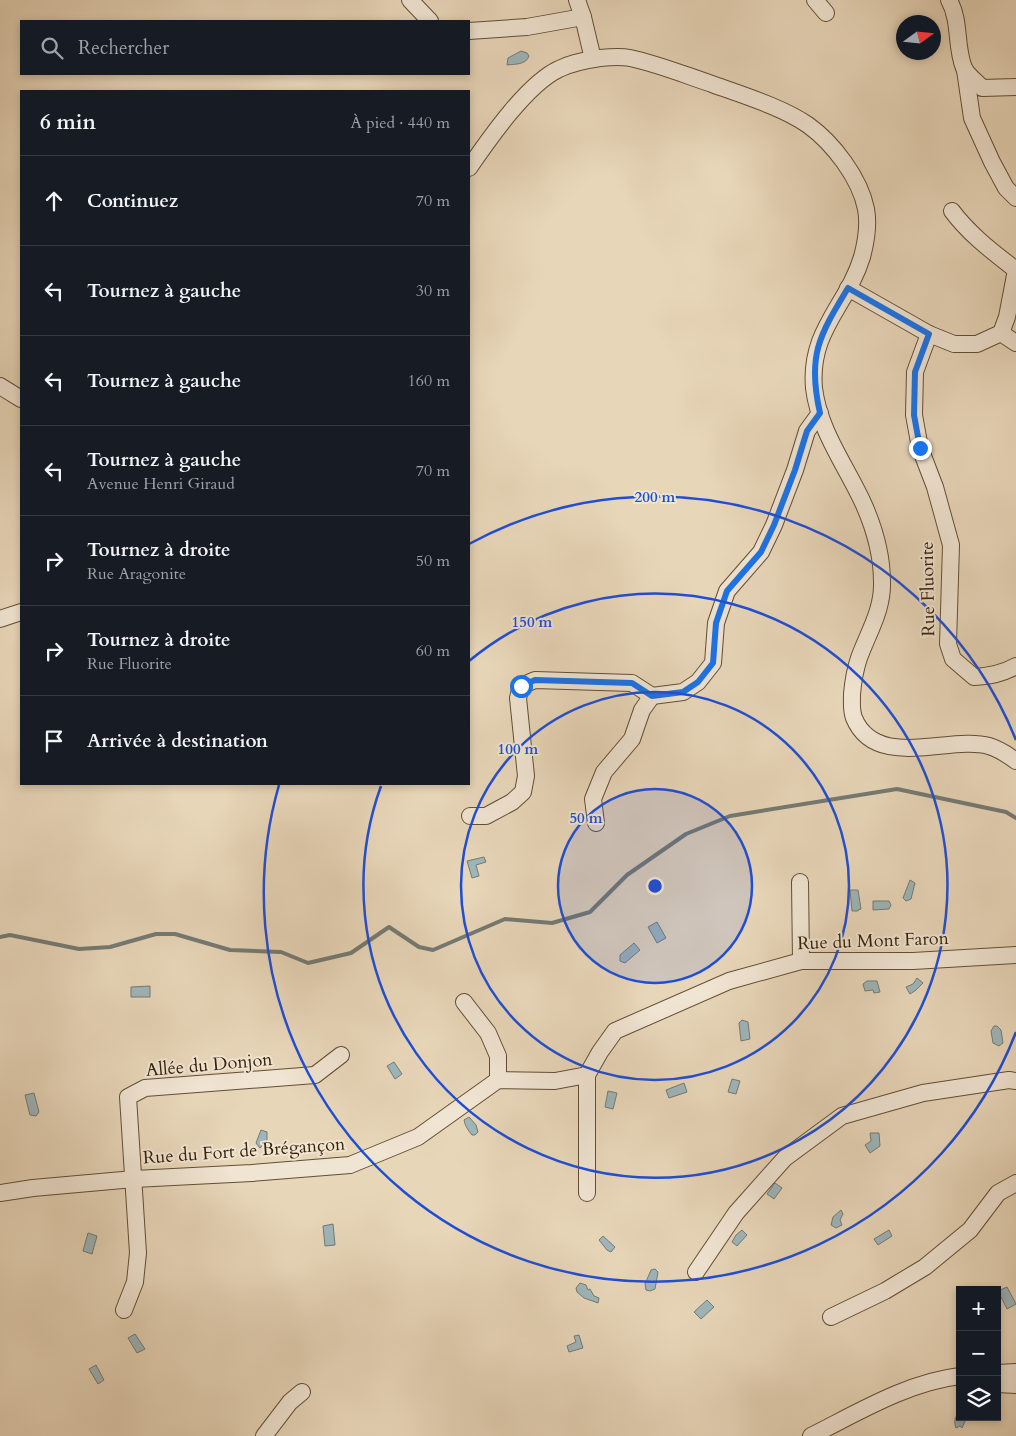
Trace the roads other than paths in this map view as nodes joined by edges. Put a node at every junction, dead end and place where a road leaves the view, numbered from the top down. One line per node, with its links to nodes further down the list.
1 (410, 0): 7 (street)
2 (577, 0): 6 (street)
3 (815, 0): 5 (street)
4 (949, 0): 10 (street)
5 (826, 13)
6 (583, 17): 8 (street); 9 (street)
7 (429, 20)
8 (470, 31)
9 (593, 59): 14 (street); 18 (street)
10 (965, 70): 12 (street); 13 (street)
11 (1016, 87): 12 (street)
12 (982, 88): 13 (street)
13 (969, 100): 15 (street)
14 (470, 167)
15 (1016, 198)
16 (952, 211): 17 (street)
17 (1016, 270): 19 (street)
18 (848, 288): 20 (street); 24 (street)
19 (1001, 333): 20 (street); 21 (street)
20 (929, 334): 27 (street, Rue Fluorite)
21 (1016, 343)
22 (0, 386): 23 (street)
23 (20, 398)
24 (820, 413): 28 (street); 29 (street)
25 (20, 612): 26 (street)
26 (0, 619)
27 (1016, 666)
28 (652, 696): 30 (street); 31 (street)
29 (1016, 761)
30 (470, 816)
31 (596, 823)
32 (800, 882): 34 (street)
33 (1016, 955): 34 (street, Rue du Mont Faron)
34 (801, 961): 37 (street, Rue du Mont Faron)
35 (464, 1002): 38 (street)
36 (341, 1055): 40 (street, Allée du Donjon)
37 (587, 1075): 38 (street); 43 (street, Rue du Mont Faron)
38 (498, 1080): 40 (street, Rue du Fort de Brégançon)
39 (1016, 1081): 44 (street)
40 (134, 1179): 42 (street, Rue du Fort de Brégançon); 45 (street)
41 (1016, 1182): 46 (street)
42 (0, 1193)
43 (586, 1193)
44 (696, 1272)
45 (124, 1310)
46 (832, 1317)
47 (1001, 1372): 48 (street)
48 (1016, 1372)
49 (956, 1377): 55 (street)
50 (1001, 1384): 51 (street)
51 (1016, 1385)
52 (956, 1387): 56 (street)
53 (302, 1392): 54 (street)
54 (264, 1436)
55 (811, 1436)
56 (835, 1436)

